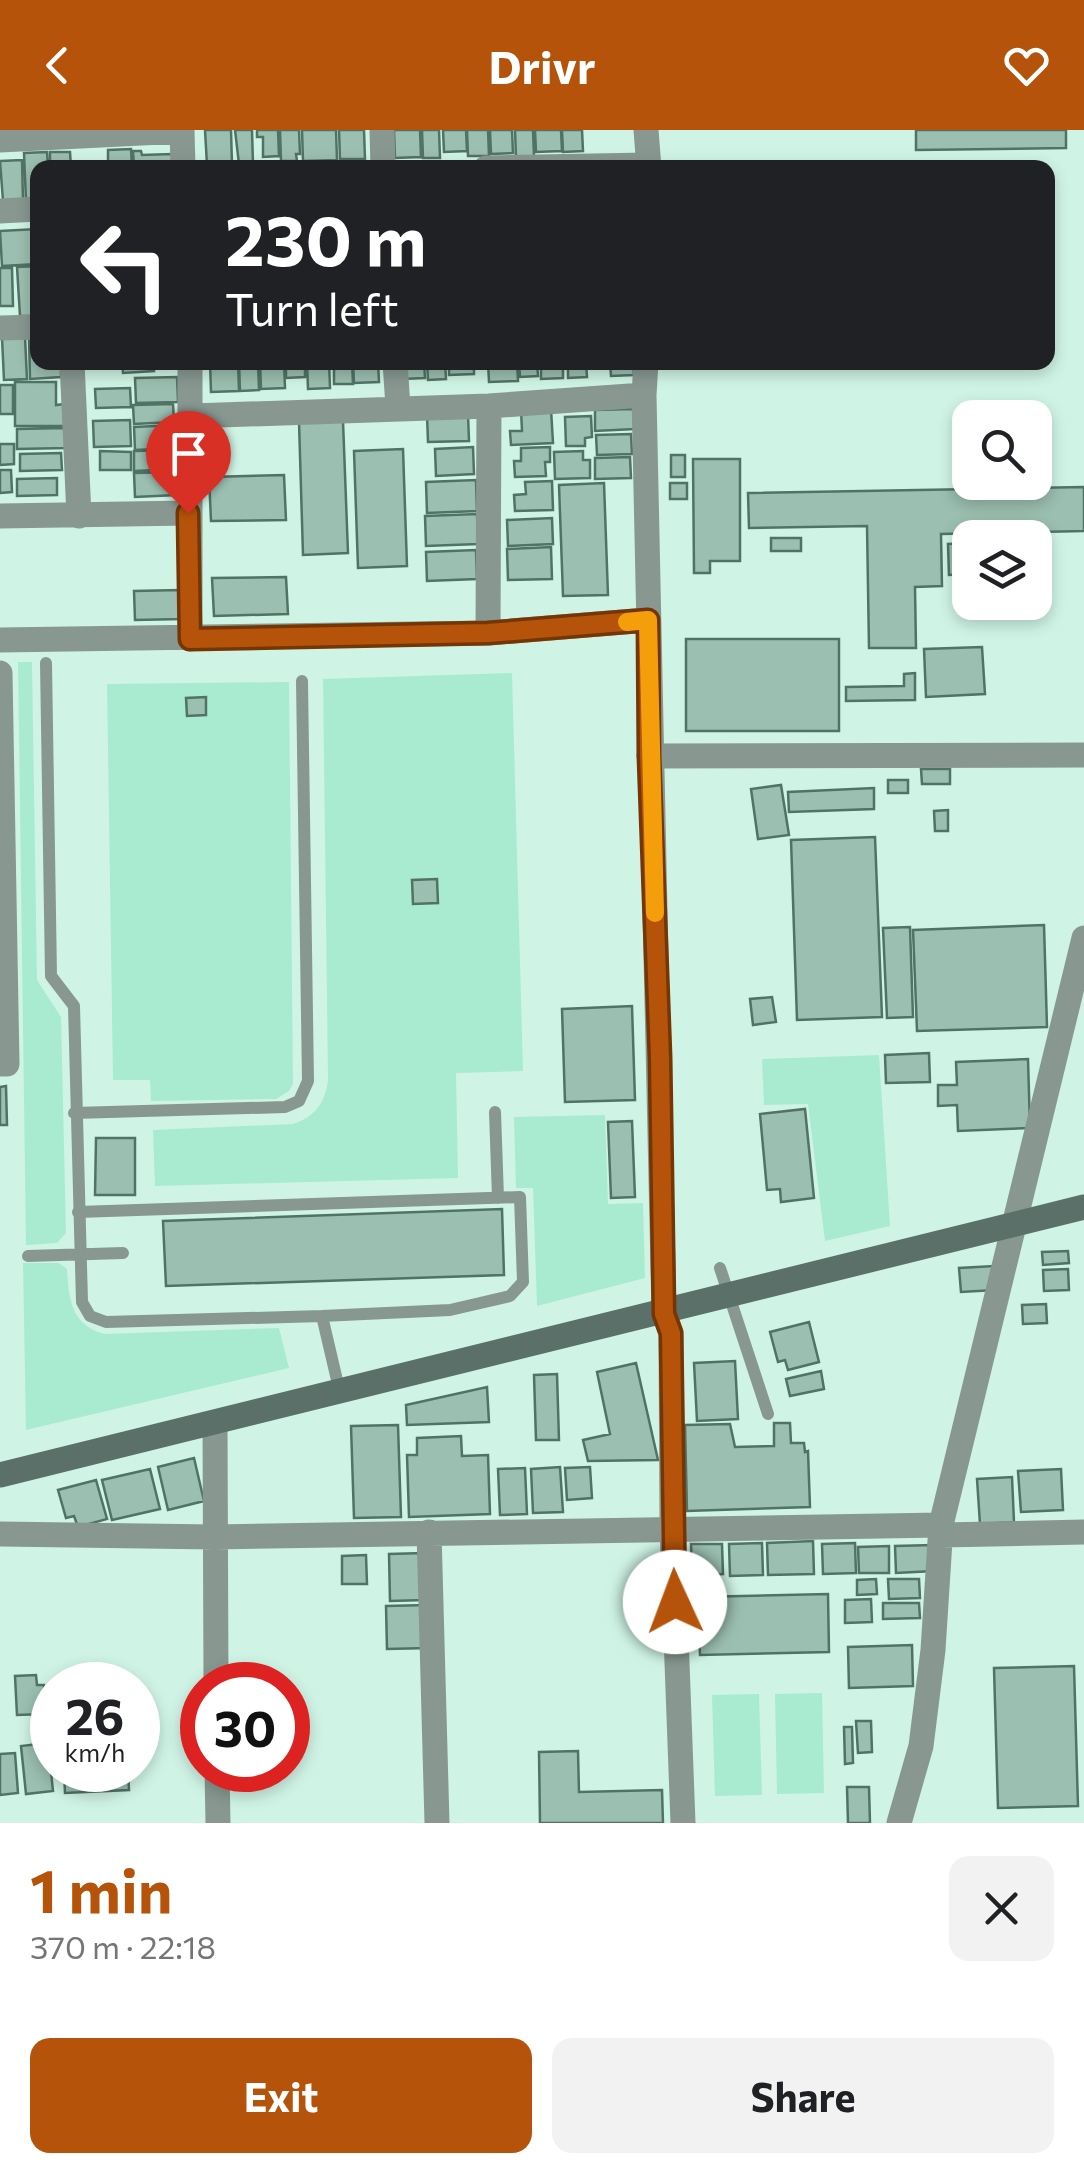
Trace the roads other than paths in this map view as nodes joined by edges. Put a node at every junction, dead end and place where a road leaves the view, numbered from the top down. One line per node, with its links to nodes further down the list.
1 (382, 130): 7 (street)
2 (646, 130): 8 (street)
3 (182, 131): 4 (street); 6 (street)
4 (69, 133): 5 (street)
5 (0, 140)
6 (183, 160)
7 (383, 160)
8 (648, 160)
9 (0, 210): 10 (street)
10 (30, 210)
11 (30, 327): 12 (street)
12 (0, 328)
13 (72, 370): 23 (street)
14 (190, 370): 20 (street)
15 (396, 370): 19 (street)
16 (646, 370): 17 (street)
17 (644, 394): 18 (street); 24 (street)
18 (489, 406): 19 (street); 25 (street)
19 (398, 407): 20 (street)
20 (192, 416): 21 (street)
21 (188, 513): 23 (street); 26 (street)
22 (0, 516): 23 (street)
23 (79, 516)
24 (648, 620): 25 (street); 32 (street)
25 (488, 633): 26 (street)
26 (190, 639): 27 (street)
27 (0, 640)
28 (46, 663): 35 (lane)
29 (0, 673): 34 (street)
30 (302, 681): 35 (lane)
31 (1084, 755): 32 (street)
32 (649, 756): 46 (street)
33 (1084, 938): 40 (street)
34 (0, 1064)
35 (74, 1112): 39 (lane)
36 (496, 1112): 37 (lane)
37 (498, 1198): 39 (lane); 47 (lane)
38 (1084, 1207): 40 (street)
39 (78, 1212): 42 (lane)
40 (1013, 1224): 45 (street); 53 (street)
41 (123, 1253): 42 (lane)
42 (80, 1254): 43 (lane); 47 (lane)
43 (28, 1256)
44 (720, 1268): 45 (lane)
45 (731, 1297): 46 (street); 49 (lane)
46 (664, 1314): 48 (street); 52 (street)
47 (322, 1316): 48 (lane)
48 (340, 1392): 50 (street)
49 (768, 1414)
50 (215, 1423): 51 (street); 57 (street)
51 (0, 1475)
52 (672, 1529): 53 (street); 54 (street); 62 (street)
53 (941, 1530): 55 (street); 63 (street)
54 (429, 1532): 57 (street); 61 (street)
55 (1084, 1532)
56 (0, 1534): 57 (street)
57 (215, 1536): 58 (street)
58 (216, 1662)
59 (217, 1792): 60 (street)
60 (218, 1823)
61 (437, 1823)
62 (683, 1823)
63 (899, 1823)

